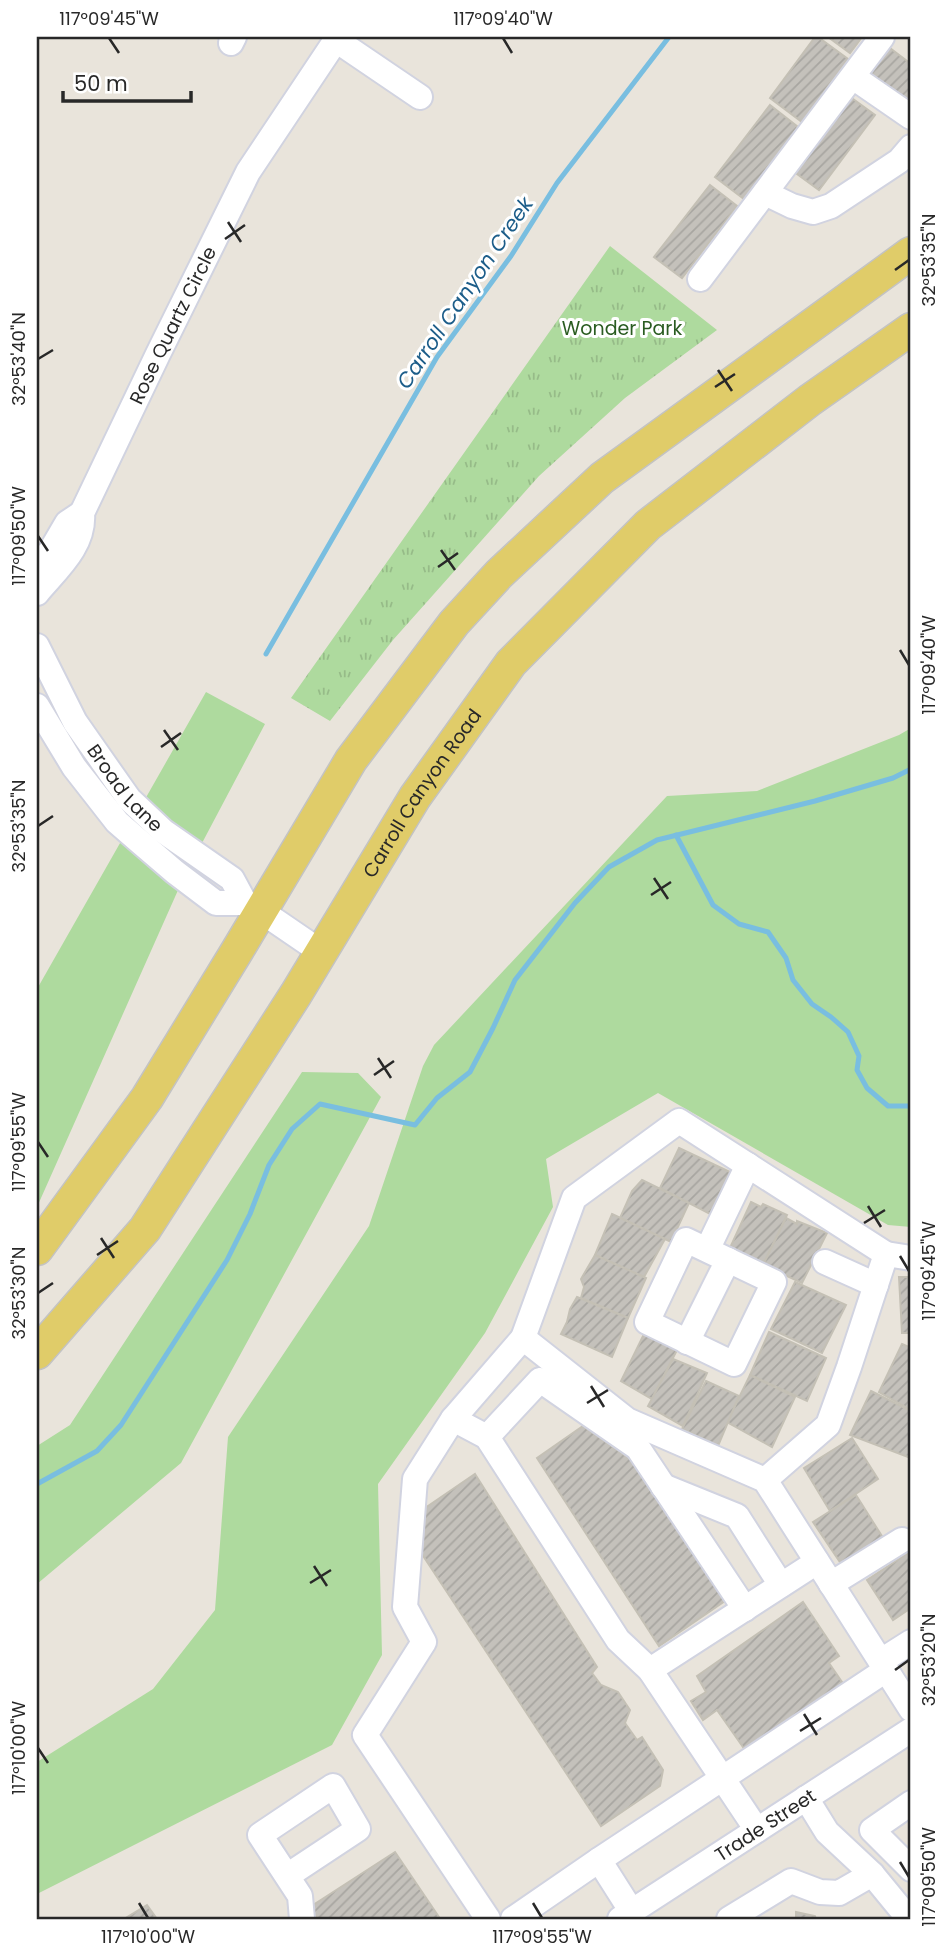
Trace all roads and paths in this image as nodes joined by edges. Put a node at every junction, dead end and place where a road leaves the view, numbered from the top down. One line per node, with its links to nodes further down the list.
1 (883, 37): 3 (street)
2 (337, 39): 4 (street); 11 (street, Rose Quartz Circle)
3 (853, 77): 5 (street); 7 (street)
4 (420, 97)
5 (911, 117)
6 (911, 147): 7 (street)
7 (765, 193): 9 (street)
8 (911, 253): 16 (main road)
9 (700, 279)
10 (911, 328): 17 (main road, Carroll Canyon Road)
11 (82, 513): 12 (street, Rose Quartz Circle); 13 (street, Rose Quartz Circle)
12 (37, 564)
13 (37, 593)
14 (37, 646): 16 (street, Broad Lane)
15 (37, 706): 16 (street, Broad Lane)
16 (253, 907): 17 (street, Broad Lane); 19 (main road)
17 (321, 952): 27 (main road, Carroll Canyon Road)
18 (748, 1165): 20 (street); 21 (street); 25 (street)
19 (37, 1249)
20 (886, 1254): 22 (street); 24 (street)
21 (718, 1255): 26 (street); 26 (street); 26 (street)
22 (911, 1258)
23 (825, 1262): 24 (street)
24 (876, 1285): 30 (street)
25 (523, 1338): 28 (street); 30 (street)
26 (687, 1342)
27 (37, 1353)
28 (453, 1419): 29 (street); 52 (street)
29 (487, 1437): 31 (street); 39 (street)
30 (765, 1480): 33 (street)
31 (663, 1486): 35 (street); 36 (street)
32 (902, 1540): 34 (street)
33 (817, 1562): 34 (street); 35 (street)
34 (831, 1584): 38 (street)
35 (781, 1585): 36 (street)
36 (745, 1609): 39 (street)
37 (911, 1642): 38 (street)
38 (883, 1666): 40 (street); 42 (street)
39 (650, 1671): 42 (street)
40 (911, 1709)
41 (911, 1730): 43 (street, Trade Street)
42 (722, 1778): 45 (street); 46 (street)
43 (806, 1798): 45 (street, Trade Street); 48 (street)
44 (911, 1803): 47 (street)
45 (757, 1830): 50 (street, Trade Street)
46 (599, 1860): 50 (street); 53 (street)
47 (911, 1869)
48 (872, 1874): 54 (street); 55 (street)
49 (287, 1876): 51 (street)
50 (626, 1915)
51 (302, 1919)
52 (488, 1919)
53 (513, 1919)
54 (729, 1919)
55 (909, 1919)

